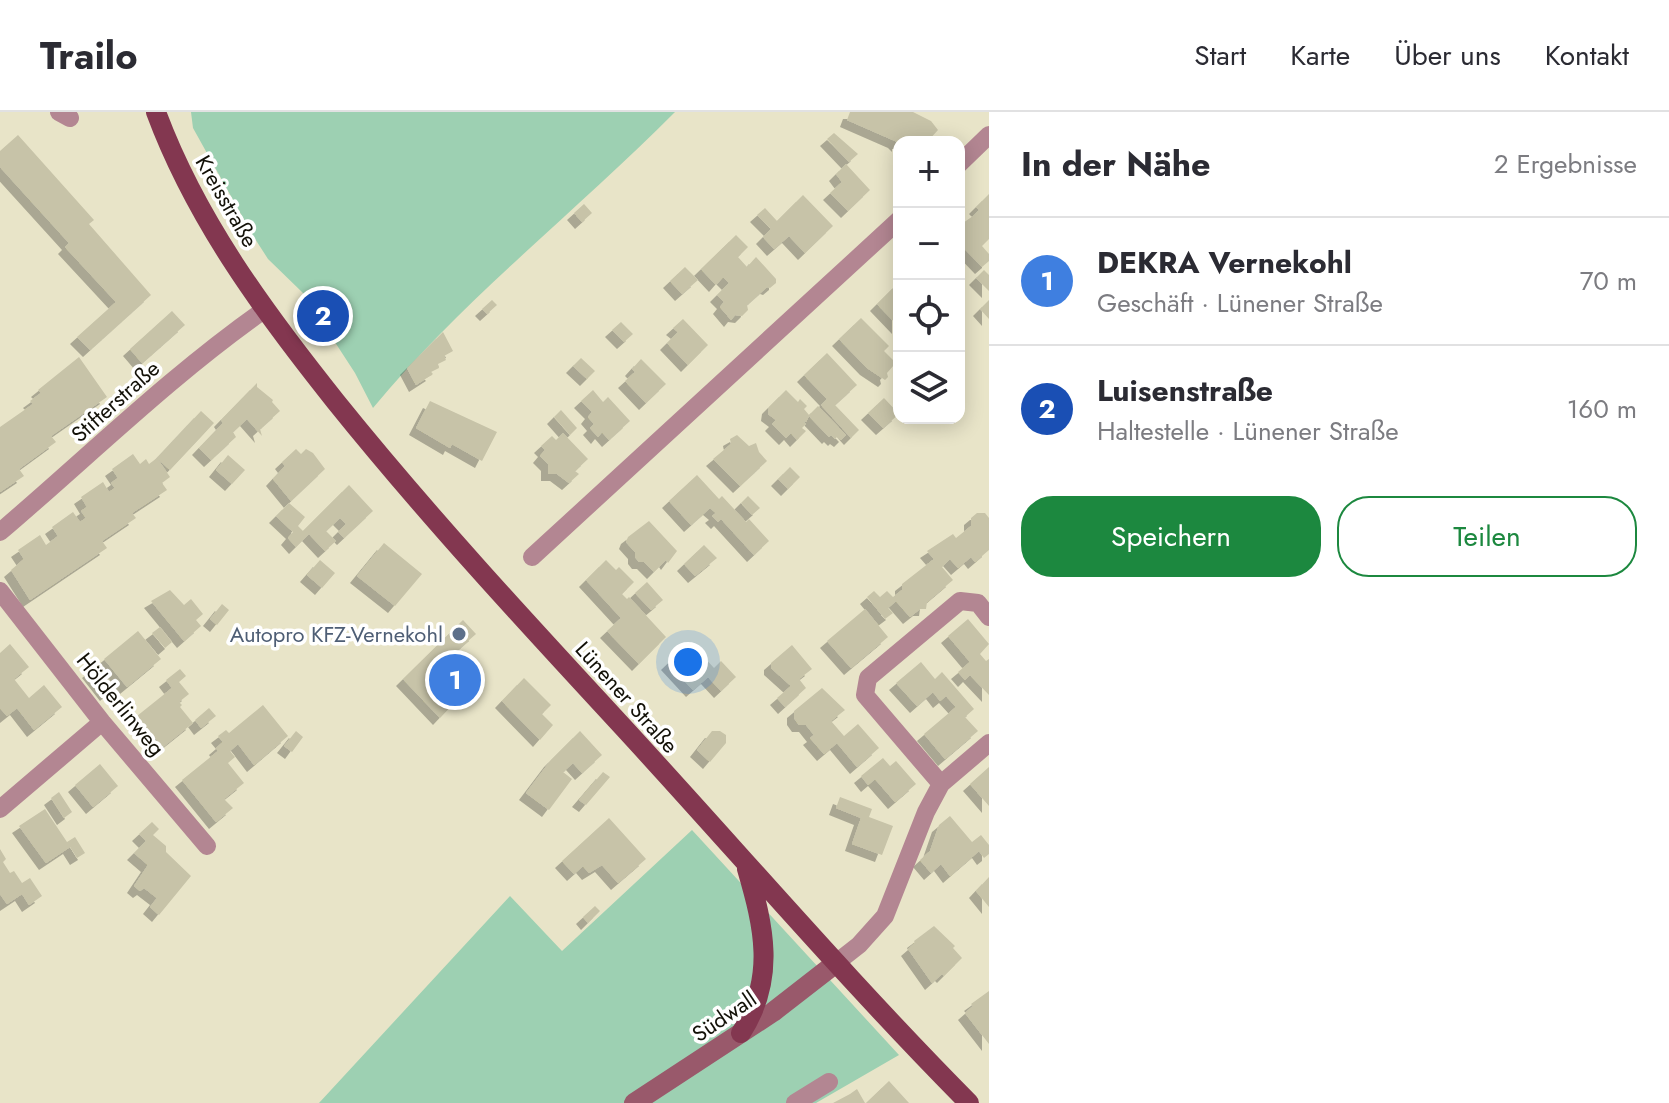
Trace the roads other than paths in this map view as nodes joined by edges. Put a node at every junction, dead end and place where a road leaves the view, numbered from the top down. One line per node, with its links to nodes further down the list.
1 (156, 112): 5 (main road, Kreisstraße)
2 (989, 135): 3 (street)
3 (965, 158)
4 (893, 226): 7 (street)
5 (264, 310): 6 (street, Stifterstraße); 15 (main road, Lünener Straße)
6 (0, 532)
7 (532, 557)
8 (0, 591): 10 (street, Hölderlinweg)
9 (989, 617): 12 (street)
10 (102, 722): 13 (street); 14 (street, Hölderlinweg)
11 (989, 743): 12 (street)
12 (941, 784): 16 (street)
13 (0, 809)
14 (207, 846)
15 (746, 865): 16 (main road, Lünener Straße); 17 (main road)
16 (836, 963): 17 (main road, Südwall); 21 (main road, Lünener Straße)
17 (741, 1033): 19 (main road, Südwall)
18 (829, 1082): 20 (street)
19 (634, 1103)
20 (795, 1103)
21 (969, 1103)

